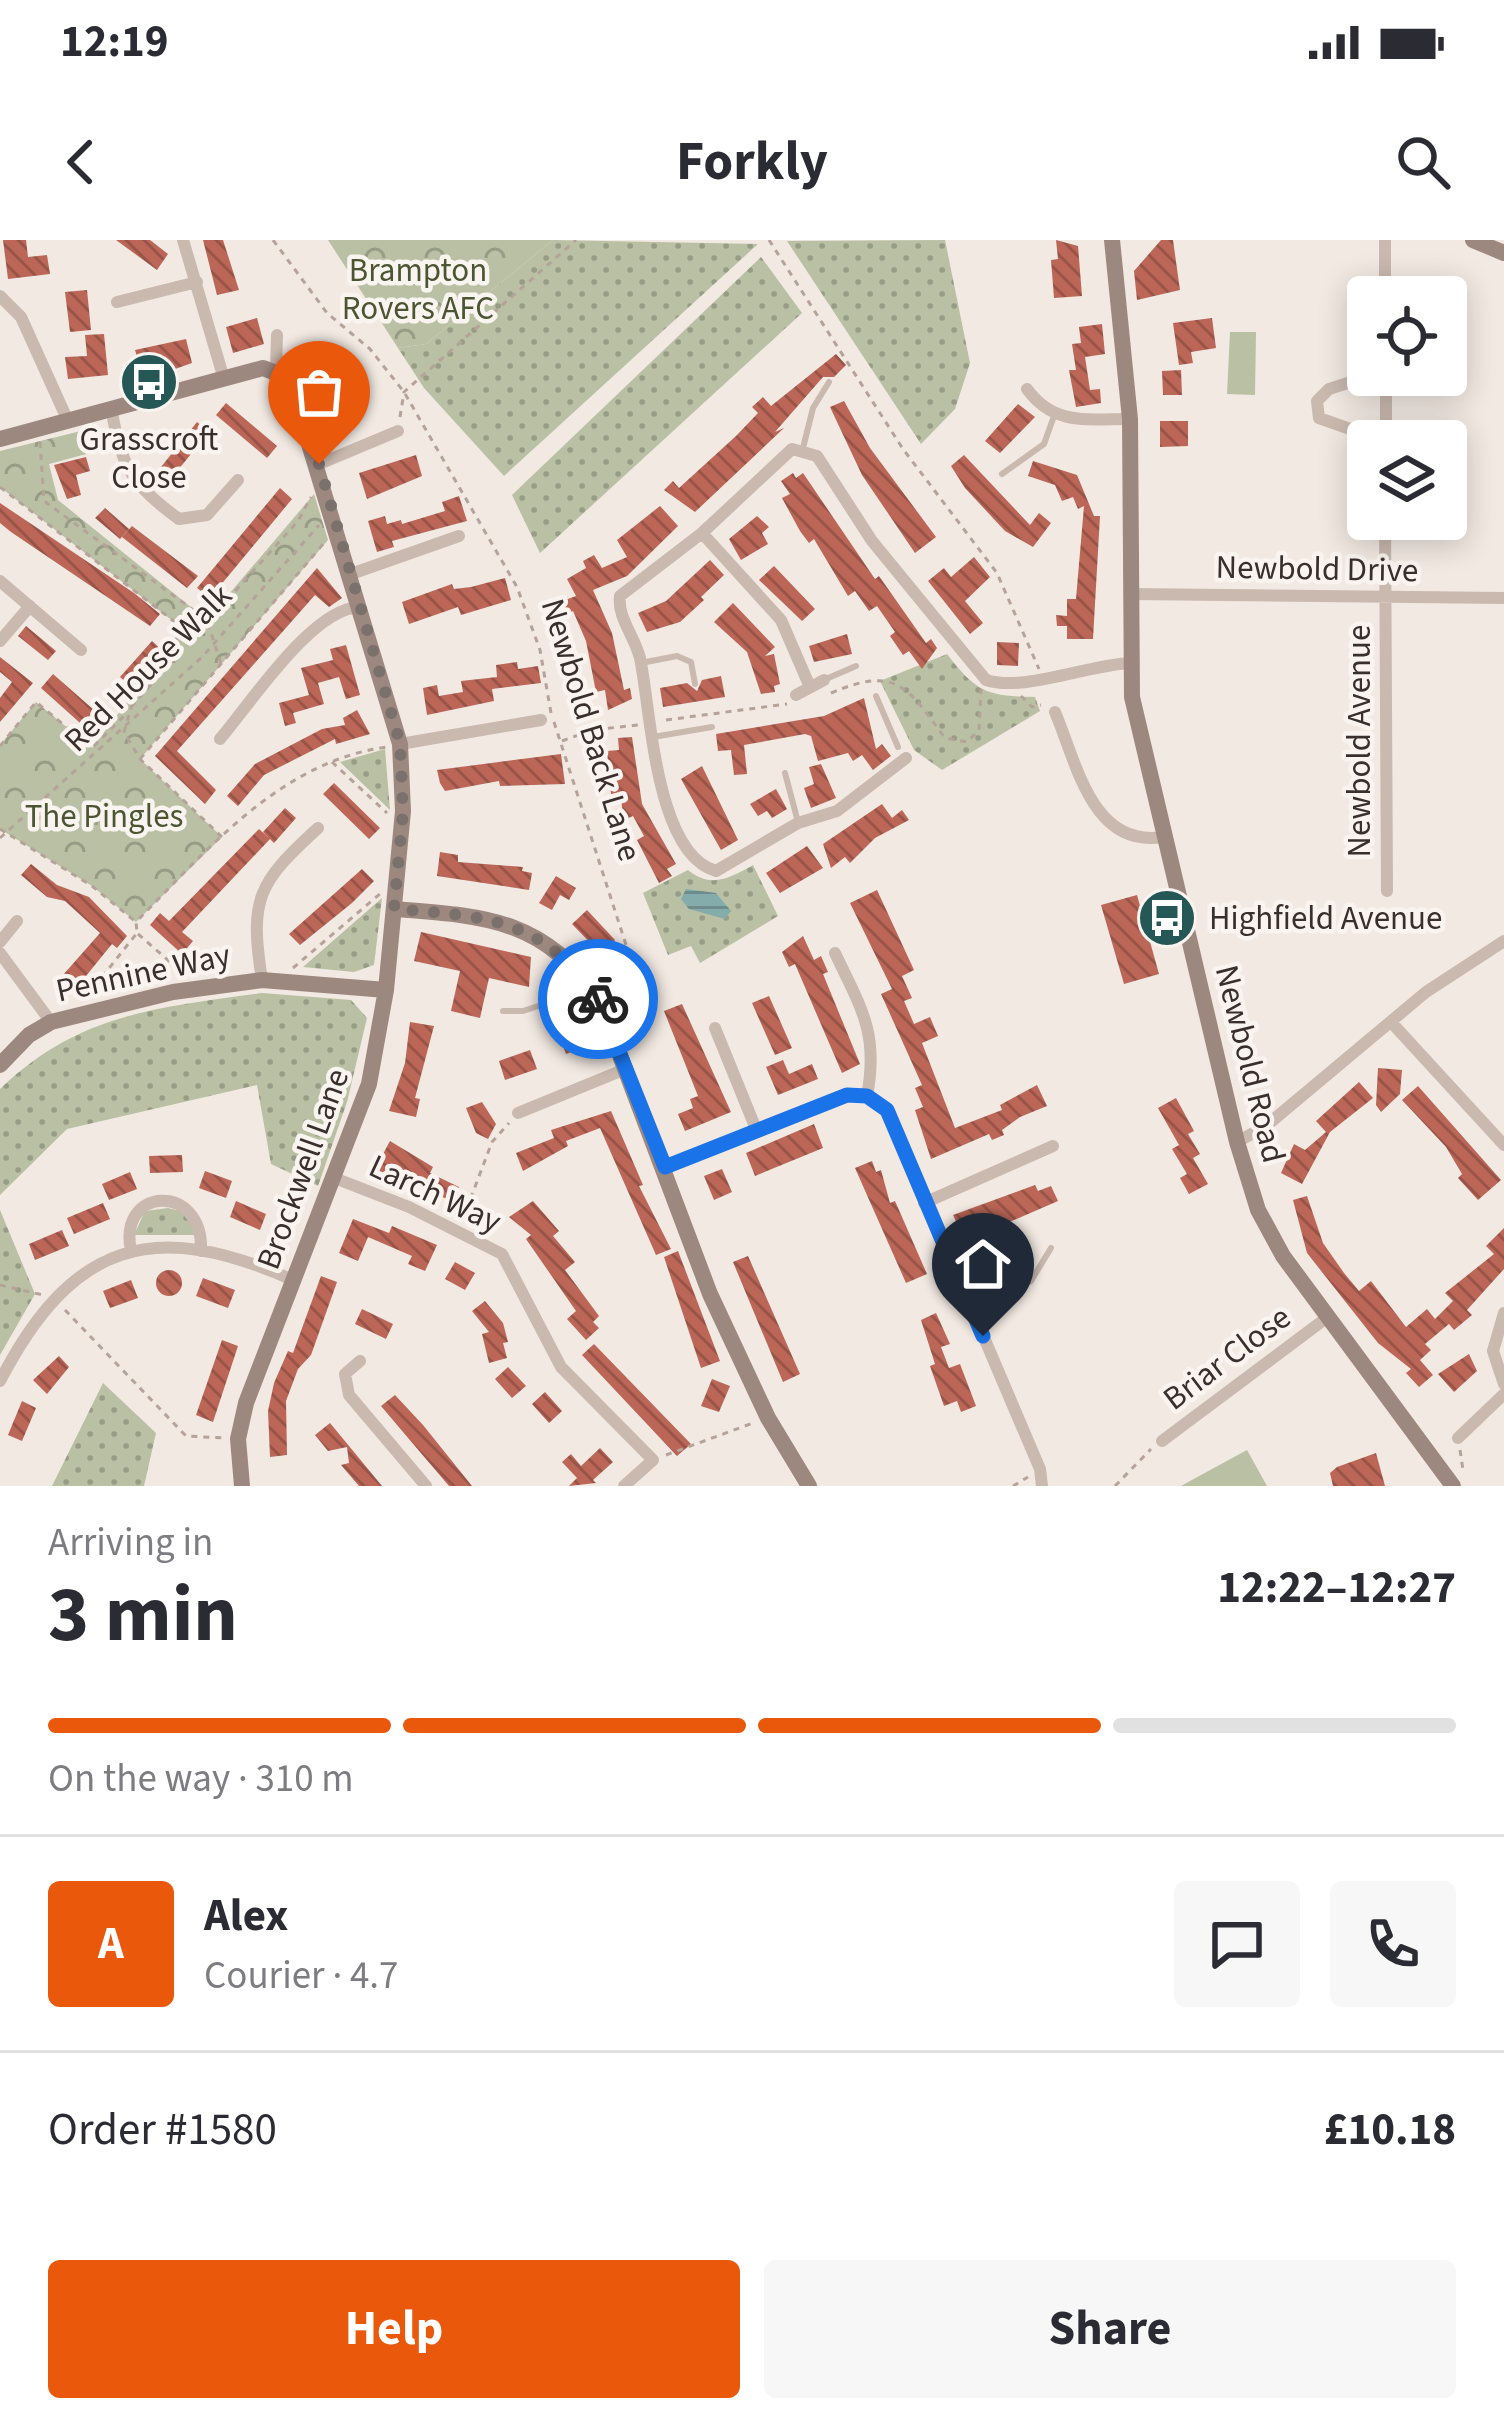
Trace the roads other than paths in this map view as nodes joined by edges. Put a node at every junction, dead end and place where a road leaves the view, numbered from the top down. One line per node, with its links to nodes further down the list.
1 (183, 240): 7 (street)
2 (1112, 240): 18 (street, Newbold Road)
3 (1385, 240): 6 (street)
4 (1473, 240): 5 (street)
5 (1504, 253)
6 (1385, 276)
7 (196, 282): 9 (street); 12 (street)
8 (0, 296): 19 (street)
9 (117, 302)
10 (277, 335): 11 (street, Brockwell Lane)
11 (283, 374): 12 (street); 24 (street, Brockwell Lane)
12 (224, 379): 16 (street)
13 (829, 382): 23 (lane)
14 (1347, 383): 20 (street)
15 (1027, 389): 17 (street)
16 (112, 412): 19 (street); 26 (street)
17 (1054, 416): 18 (street); 25 (lane)
18 (1130, 419): 32 (street, Newbold Road)
19 (68, 421): 22 (street)
20 (1347, 428)
21 (398, 431): 24 (street)
22 (0, 439)
23 (803, 448): 27 (street); 41 (street)
24 (321, 473): 30 (street, Brockwell Lane)
25 (1002, 474)
26 (238, 480)
27 (702, 533): 39 (street); 45 (street)
28 (459, 536): 30 (street)
29 (1385, 540): 33 (street, Newbold Avenue)
30 (351, 574): 36 (street, Brockwell Lane)
31 (0, 581): 35 (street)
32 (1130, 594): 33 (street, Newbold Drive); 40 (street, Newbold Road)
33 (1384, 596): 34 (street, Newbold Drive); 60 (street, Newbold Avenue)
34 (1504, 598)
35 (30, 606): 37 (street); 38 (street)
36 (360, 607): 53 (street); 54 (street, Brockwell Lane)
37 (0, 641)
38 (80, 650)
39 (641, 663): 44 (lane); 52 (street)
40 (1129, 663): 41 (street); 59 (street, Newbold Road)
41 (1100, 665): 43 (lane)
42 (856, 666): 46 (lane)
43 (1102, 682)
44 (695, 684)
45 (810, 687): 46 (street); 48 (street)
46 (826, 687)
47 (876, 696): 55 (lane)
48 (797, 698)
49 (1055, 712): 59 (street)
50 (541, 720): 54 (street)
51 (712, 727): 52 (lane)
52 (651, 730): 57 (street)
53 (220, 740)
54 (400, 743): 61 (street, Brockwell Lane)
55 (905, 757): 57 (street)
56 (785, 773): 57 (lane)
57 (798, 823)
58 (318, 828): 69 (street)
59 (1163, 837): 81 (street, Newbold Road)
60 (1387, 891)
61 (394, 909): 70 (street, Brockwell Lane); 71 (street)
62 (17, 921): 64 (street)
63 (1504, 941): 74 (street)
64 (0, 942)
65 (0, 952): 73 (street)
66 (835, 953): 68 (street)
67 (857, 964): 68 (street)
68 (843, 970): 78 (street)
69 (270, 981): 70 (street, Pennine Way); 73 (street, Pennine Way)
70 (386, 990): 85 (street, Brockwell Lane)
71 (595, 994): 72 (lane); 77 (street)
72 (503, 1010)
73 (51, 1022): 76 (street, Pennine Way)
74 (1391, 1022): 81 (street); 82 (street)
75 (715, 1028): 80 (street)
76 (0, 1065)
77 (623, 1070): 79 (street); 84 (street)
78 (867, 1096): 80 (street); 86 (street)
79 (518, 1113)
80 (756, 1129): 84 (street)
81 (1237, 1142): 93 (street, Newbold Road)
82 (1504, 1145)
83 (1053, 1146): 86 (street)
84 (665, 1167): 104 (street)
85 (337, 1179): 90 (street, Brockwell Lane); 103 (street, Larch Way)
86 (924, 1203): 91 (street)
87 (1052, 1248): 91 (lane)
88 (131, 1251): 89 (street); 89 (street); 95 (street)
89 (201, 1251): 90 (street)
90 (295, 1281): 101 (street, Brockwell Lane)
91 (970, 1307): 105 (street)
92 (1504, 1313): 96 (street)
93 (1325, 1319): 99 (street, Briar Close); 100 (street, Newbold Road)
94 (360, 1361): 102 (street)
95 (0, 1381)
96 (1504, 1384)
97 (1504, 1394): 98 (street)
98 (1458, 1438)
99 (1162, 1441)
100 (1450, 1485)
101 (242, 1486)
102 (426, 1486)
103 (624, 1486)
104 (809, 1486)
105 (1042, 1486)

